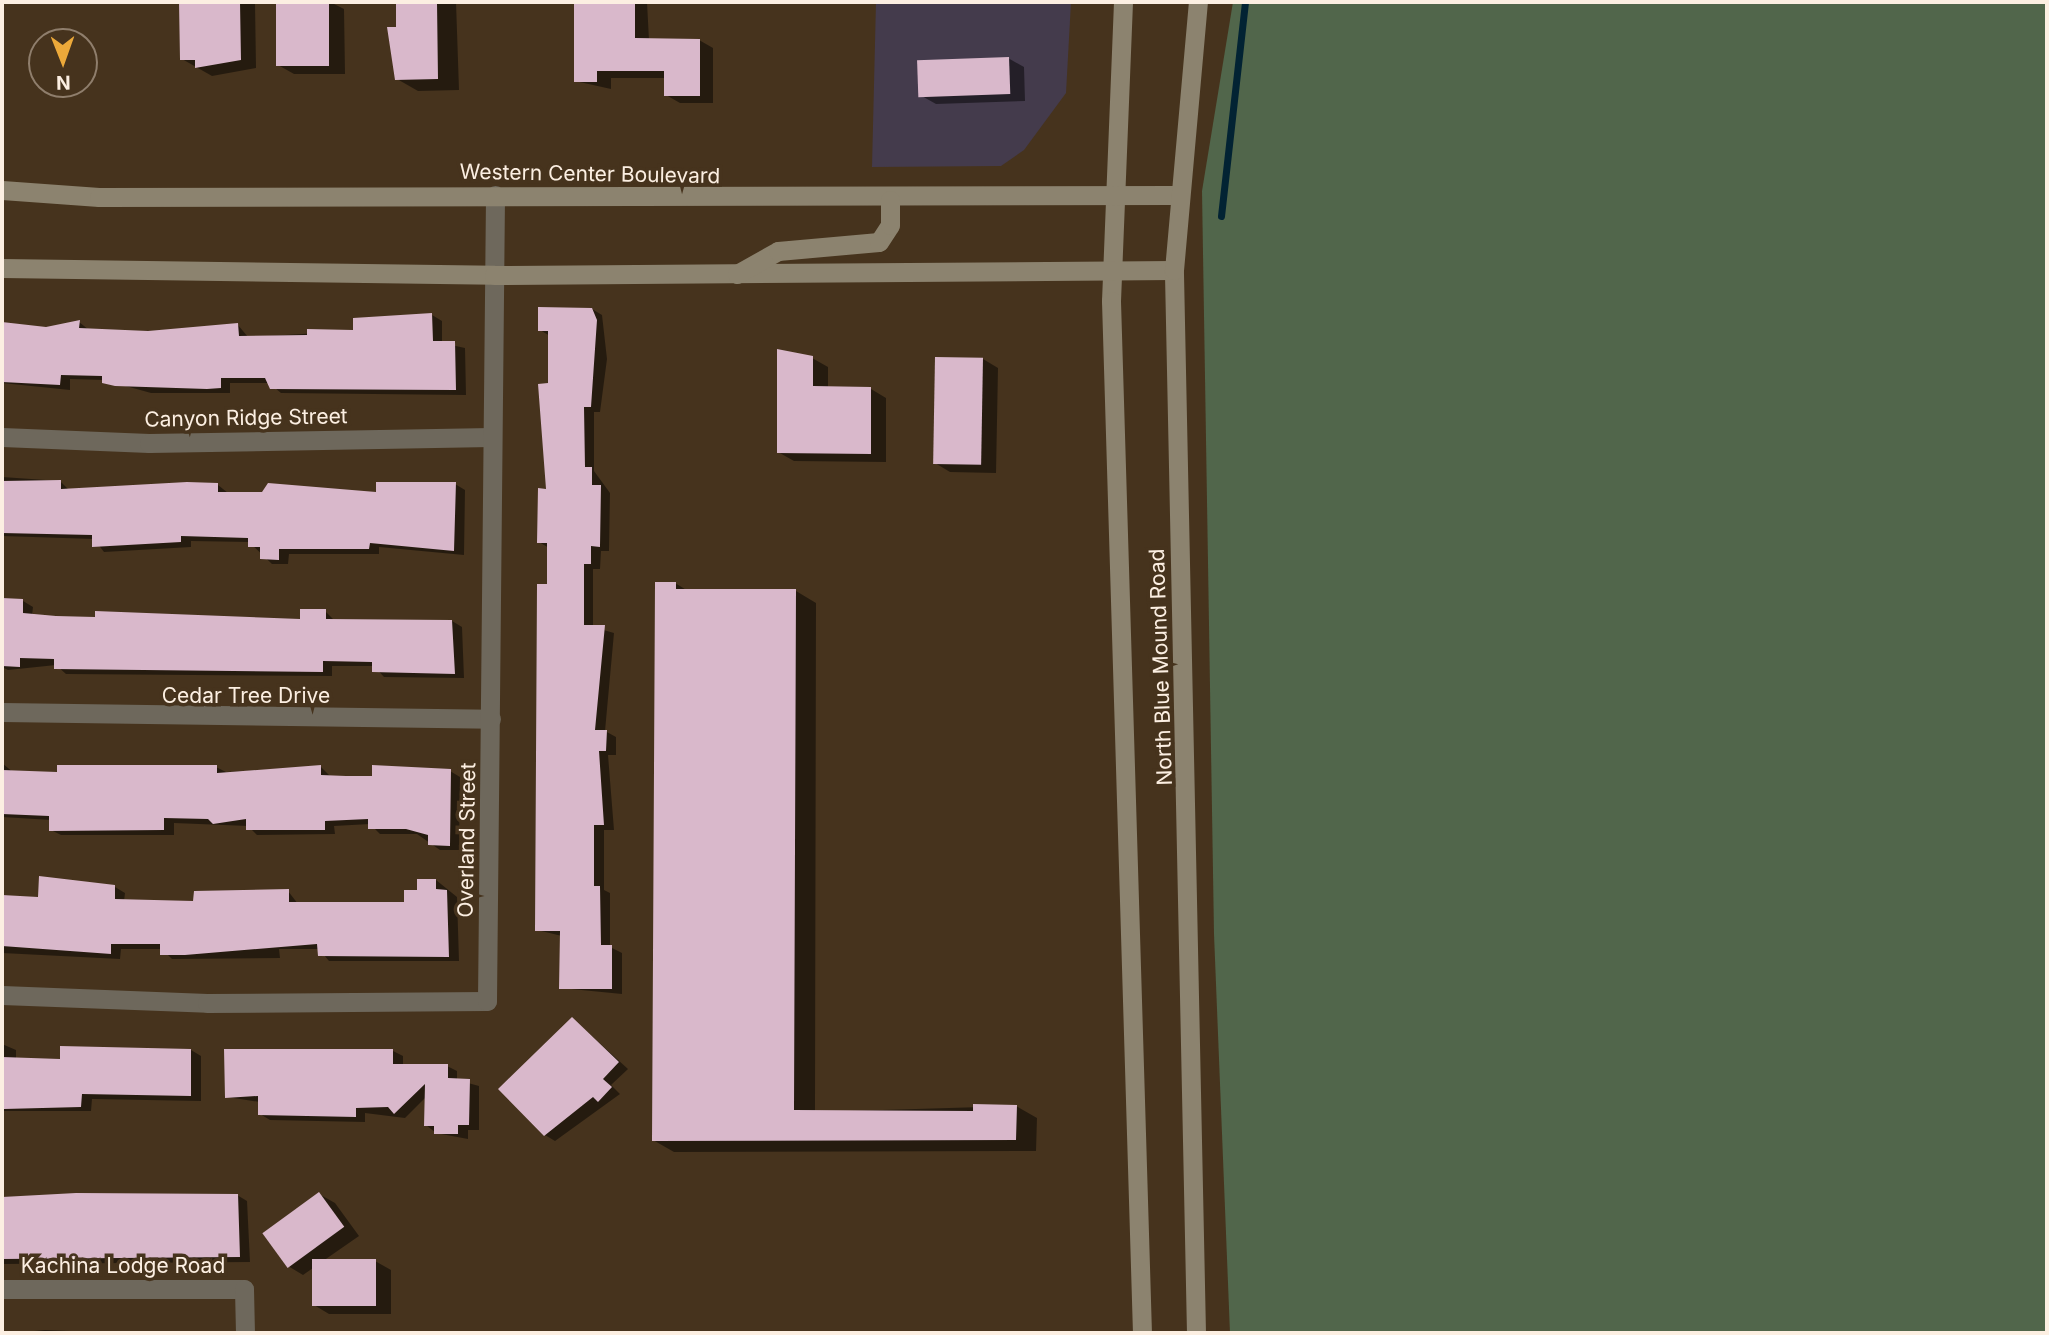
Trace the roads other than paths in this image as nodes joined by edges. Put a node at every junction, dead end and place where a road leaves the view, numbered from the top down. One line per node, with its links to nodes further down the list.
1 (1123, 2): 6 (main road, North Blue Mound Road)
2 (1198, 2): 5 (main road, North Blue Mound Road)
3 (2, 190): 4 (main road, Western Center Boulevard)
4 (495, 195): 7 (main road, Western Center Boulevard); 11 (street, Overland Street)
5 (1178, 195): 6 (main road, Western Center Boulevard); 9 (main road, North Blue Mound Road)
6 (1112, 197): 7 (main road, Western Center Boulevard); 10 (main road, North Blue Mound Road)
7 (890, 200): 12 (main road)
8 (2, 268): 11 (main road)
9 (1174, 270): 10 (main road); 21 (main road, North Blue Mound Road)
10 (1111, 272): 12 (main road); 20 (main road, North Blue Mound Road)
11 (495, 275): 12 (main road); 14 (street, Overland Street)
12 (737, 275)
13 (2, 437): 14 (street, Canyon Ridge Street)
14 (491, 437): 16 (street, Overland Street)
15 (2, 712): 16 (street, Cedar Tree Drive)
16 (491, 719): 17 (street, Overland Street)
17 (2, 995)
18 (2, 1289): 19 (street, Kachina Lodge Road)
19 (245, 1333)
20 (1142, 1333)
21 (1196, 1333)

